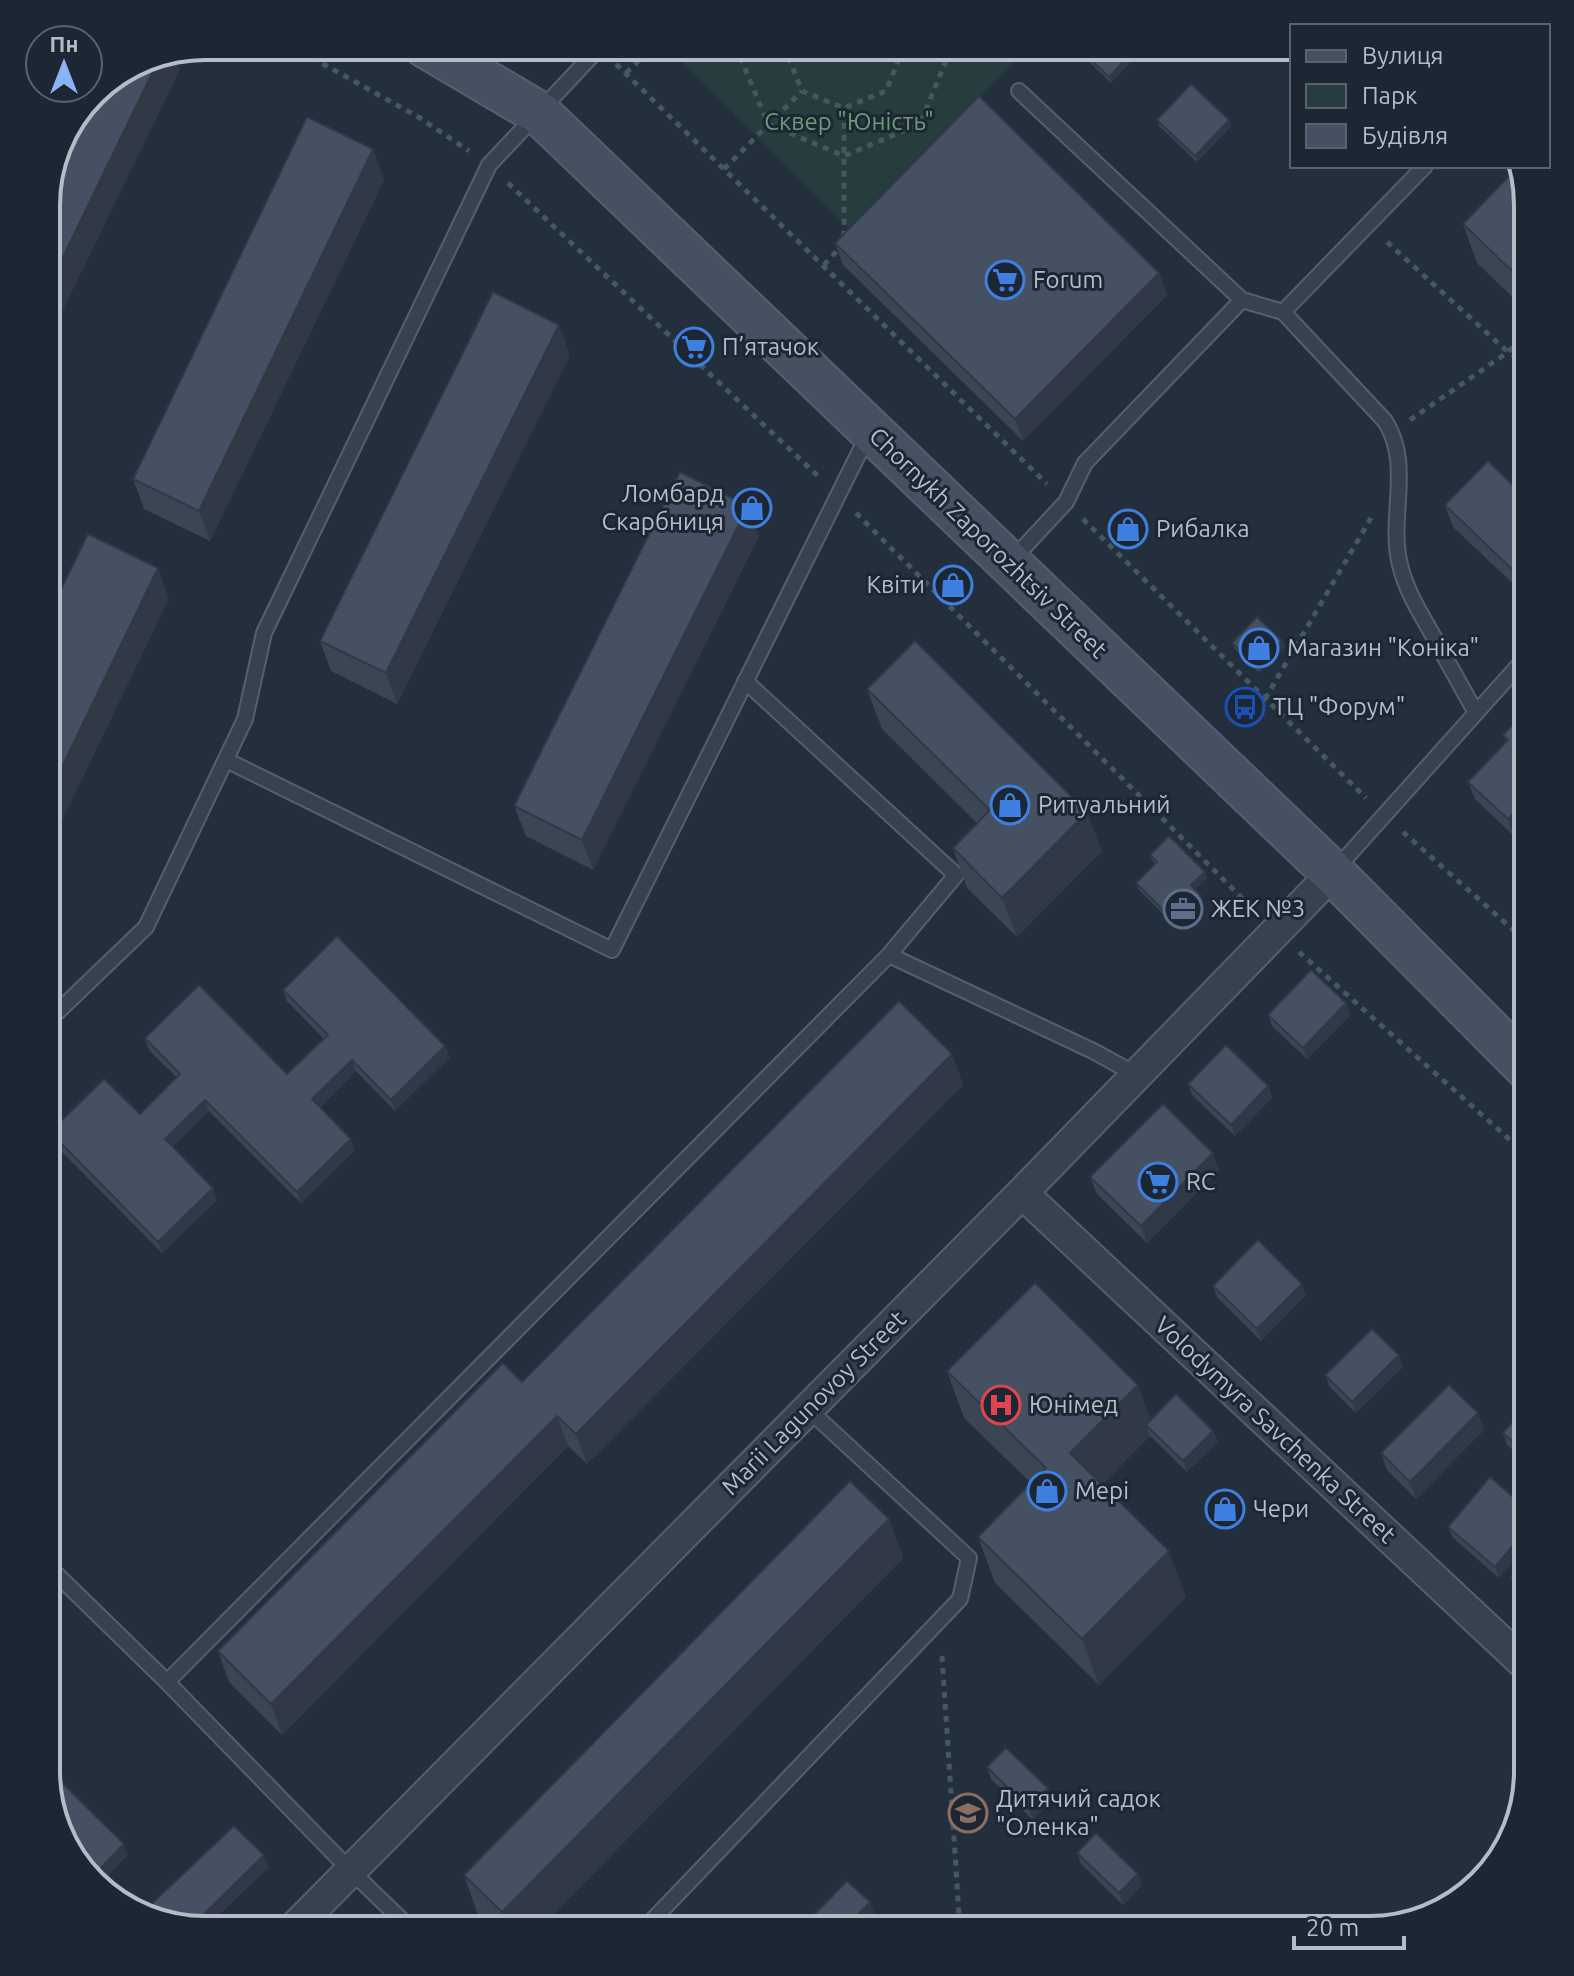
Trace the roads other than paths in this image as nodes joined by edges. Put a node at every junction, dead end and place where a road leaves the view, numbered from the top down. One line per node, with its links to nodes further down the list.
1 (449, 60): 4 (street, Chornykh Zaporozhtsiv Street)
2 (588, 60): 4 (lane)
3 (1019, 91): 6 (lane)
4 (539, 113): 8 (street, Chornykh Zaporozhtsiv Street); 13 (lane)
5 (1423, 168): 7 (lane)
6 (1242, 300): 7 (lane); 9 (lane)
7 (1283, 312): 12 (lane)
8 (871, 430): 9 (street, Chornykh Zaporozhtsiv Street); 11 (lane)
9 (1010, 562): 14 (street, Chornykh Zaporozhtsiv Street)
10 (1514, 671): 12 (lane)
11 (745, 681): 13 (lane); 15 (lane)
12 (1476, 713): 14 (lane)
13 (226, 760): 16 (lane)
14 (1333, 873): 17 (street, Chornykh Zaporozhtsiv Street); 18 (street, Marii Lagunovoy Street)
15 (889, 955): 18 (lane); 23 (lane)
16 (60, 1010)
17 (1514, 1055)
18 (1137, 1075): 19 (street, Marii Lagunovoy Street)
19 (1022, 1193): 20 (street, Marii Lagunovoy Street); 22 (street, Volodymyra Savchenka Street)
20 (808, 1409): 24 (street, Marii Lagunovoy Street); 27 (lane)
21 (60, 1578): 23 (lane)
22 (1514, 1654)
23 (167, 1682): 24 (lane)
24 (350, 1870): 25 (street, Marii Lagunovoy Street); 26 (lane)
25 (306, 1916)
26 (398, 1916)
27 (656, 1916)

